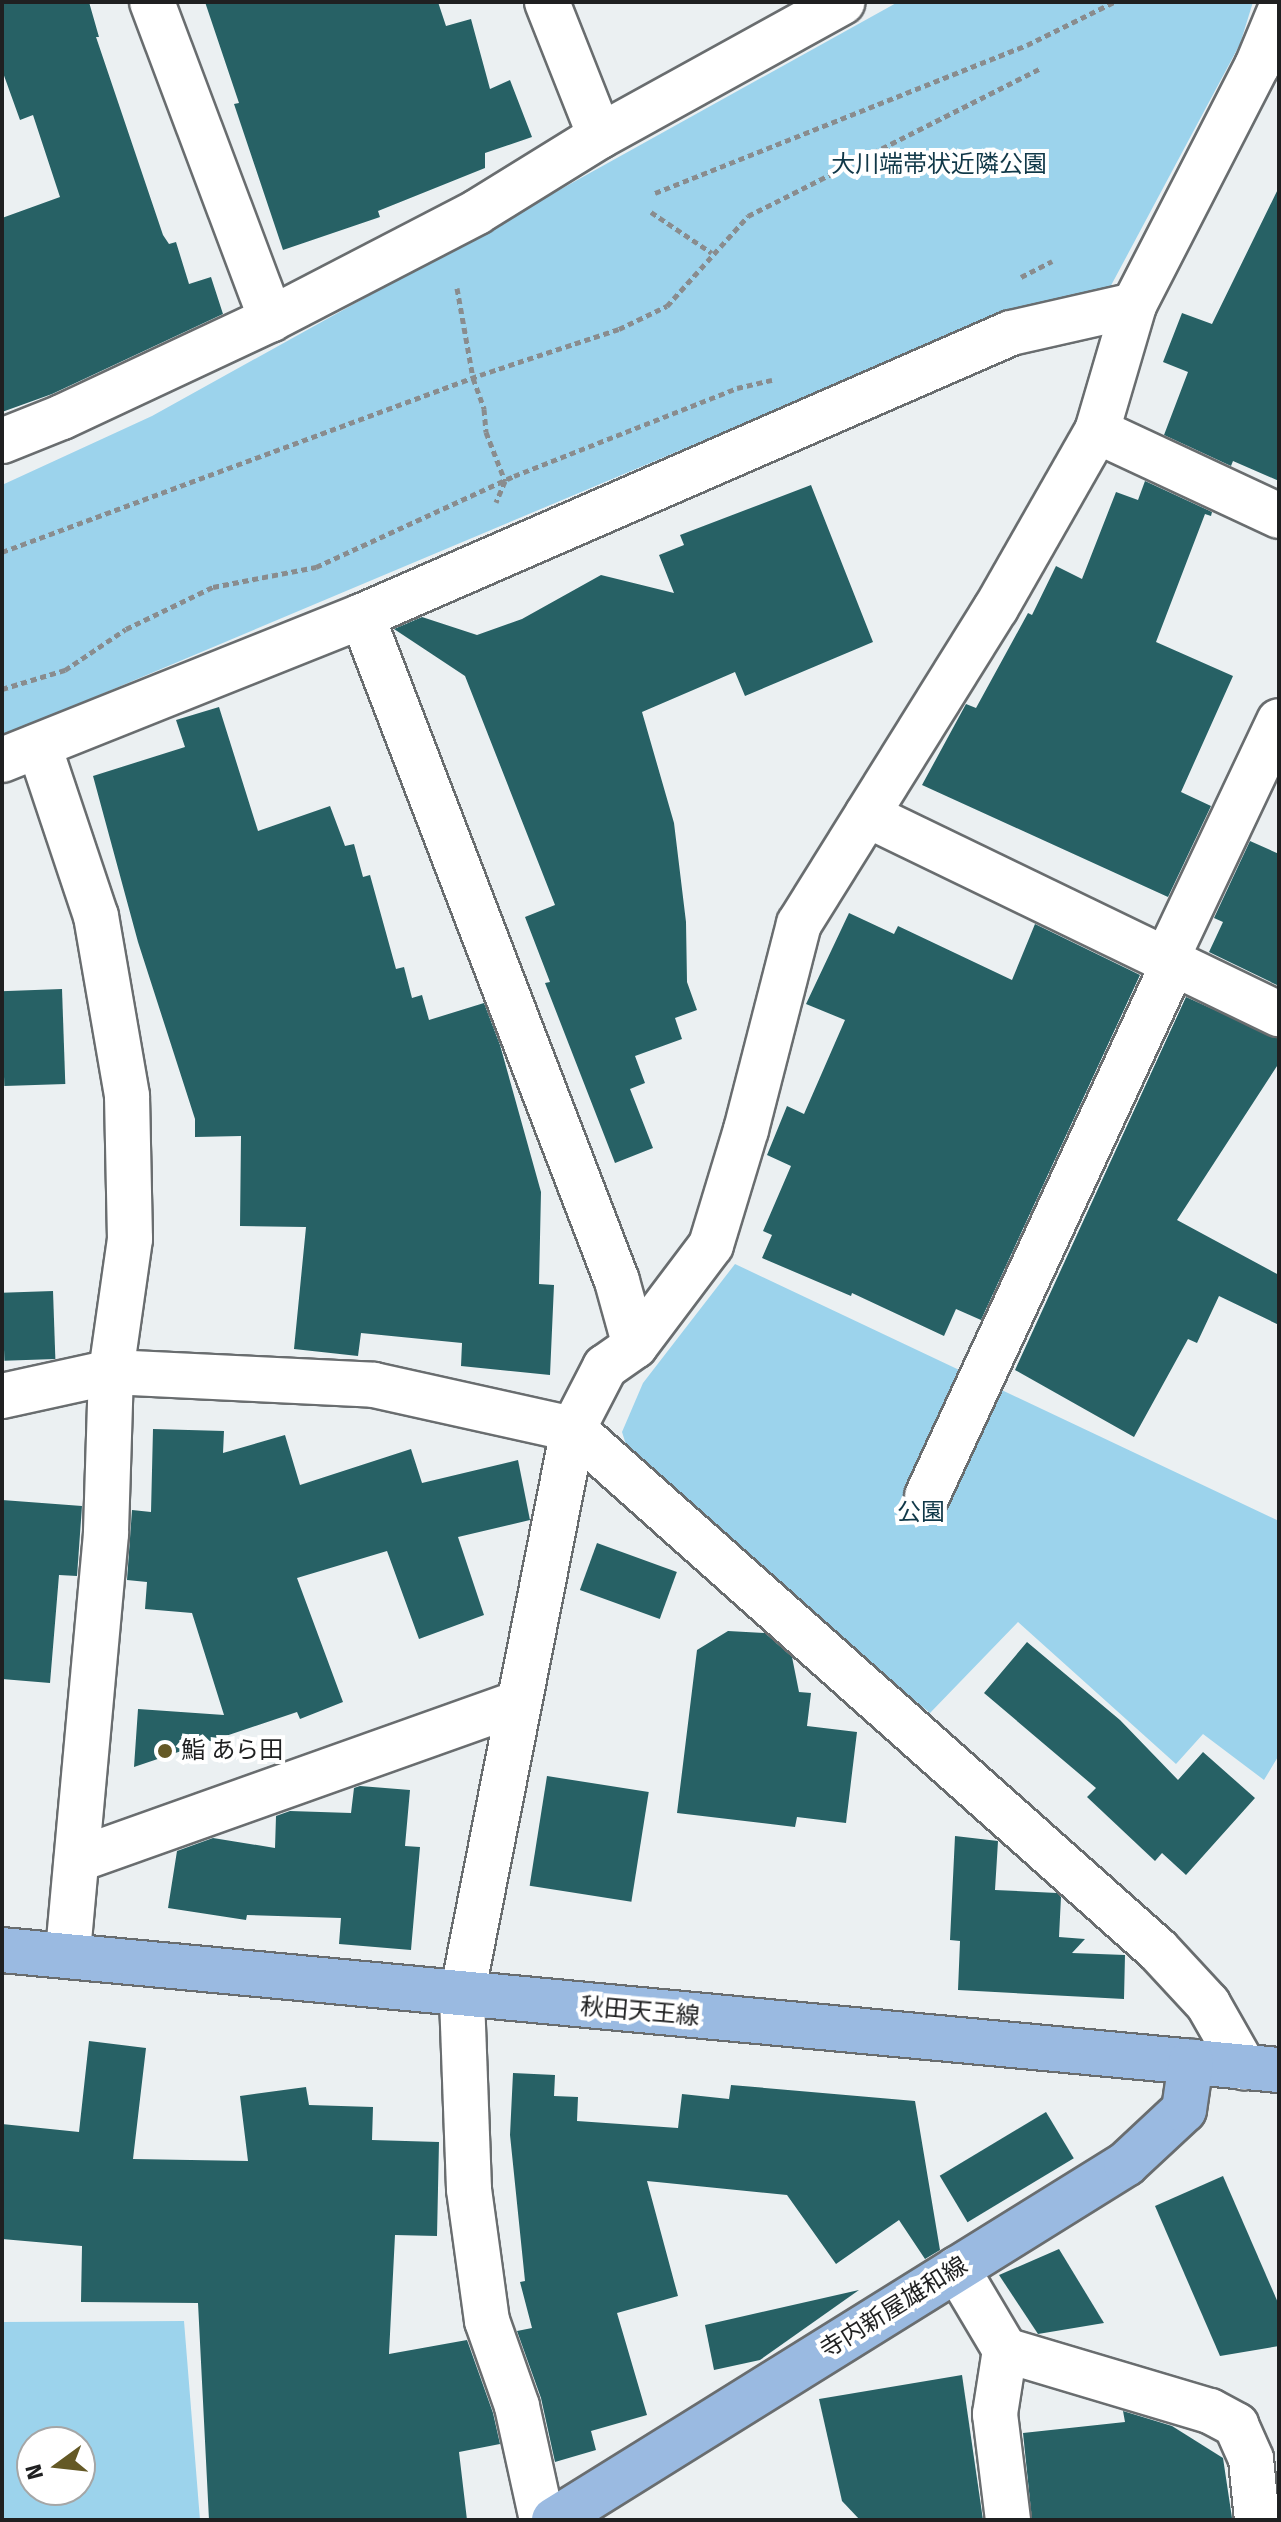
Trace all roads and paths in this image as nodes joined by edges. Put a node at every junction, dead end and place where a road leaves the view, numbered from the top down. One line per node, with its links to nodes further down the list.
1 (152, 2): 16 (street)
2 (547, 2): 8 (street)
3 (843, 2): 8 (street)
4 (1114, 2): 9 (path)
5 (1279, 13): 7 (street)
6 (1041, 68): 11 (path)
7 (1268, 71): 15 (street)
8 (600, 136): 16 (street)
9 (655, 193)
10 (651, 212): 11 (path)
11 (712, 253): 17 (path)
12 (1052, 261): 13 (path)
13 (1015, 281)
14 (457, 288): 17 (path)
15 (1134, 305): 19 (street); 24 (street)
16 (271, 319): 20 (street)
17 (473, 378): 21 (path); 23 (path)
18 (781, 378): 21 (path)
19 (1097, 431): 22 (street); 28 (street)
20 (2, 441)
21 (505, 481): 25 (path)
22 (1279, 516)
23 (2, 552)
24 (362, 616): 27 (street); 31 (street)
25 (2, 689)
26 (1279, 721): 29 (street)
27 (21, 753): 32 (street)
28 (867, 815): 29 (street); 31 (street)
29 (1170, 960): 30 (street); 35 (street)
30 (1279, 1014)
31 (635, 1346): 34 (street)
32 (111, 1372): 33 (street); 34 (street); 37 (street)
33 (2, 1396)
34 (573, 1429): 36 (street); 42 (street)
35 (927, 1496)
36 (518, 1703): 37 (street); 40 (street)
37 (77, 1860): 39 (street)
38 (2, 1950): 39 (main road, 秋田天王線)
39 (68, 1955): 40 (main road, 秋田天王線)
40 (462, 1995): 41 (main road, 秋田天王線); 45 (street)
41 (1191, 2062): 42 (main road, 秋田天王線); 43 (main road, 寺内新屋雄和線)
42 (1262, 2069)
43 (957, 2269): 44 (street); 46 (main road, 寺内新屋雄和線)
44 (1005, 2350): 47 (street); 48 (street)
45 (542, 2520)
46 (554, 2520)
47 (1008, 2520)
48 (1257, 2520)

